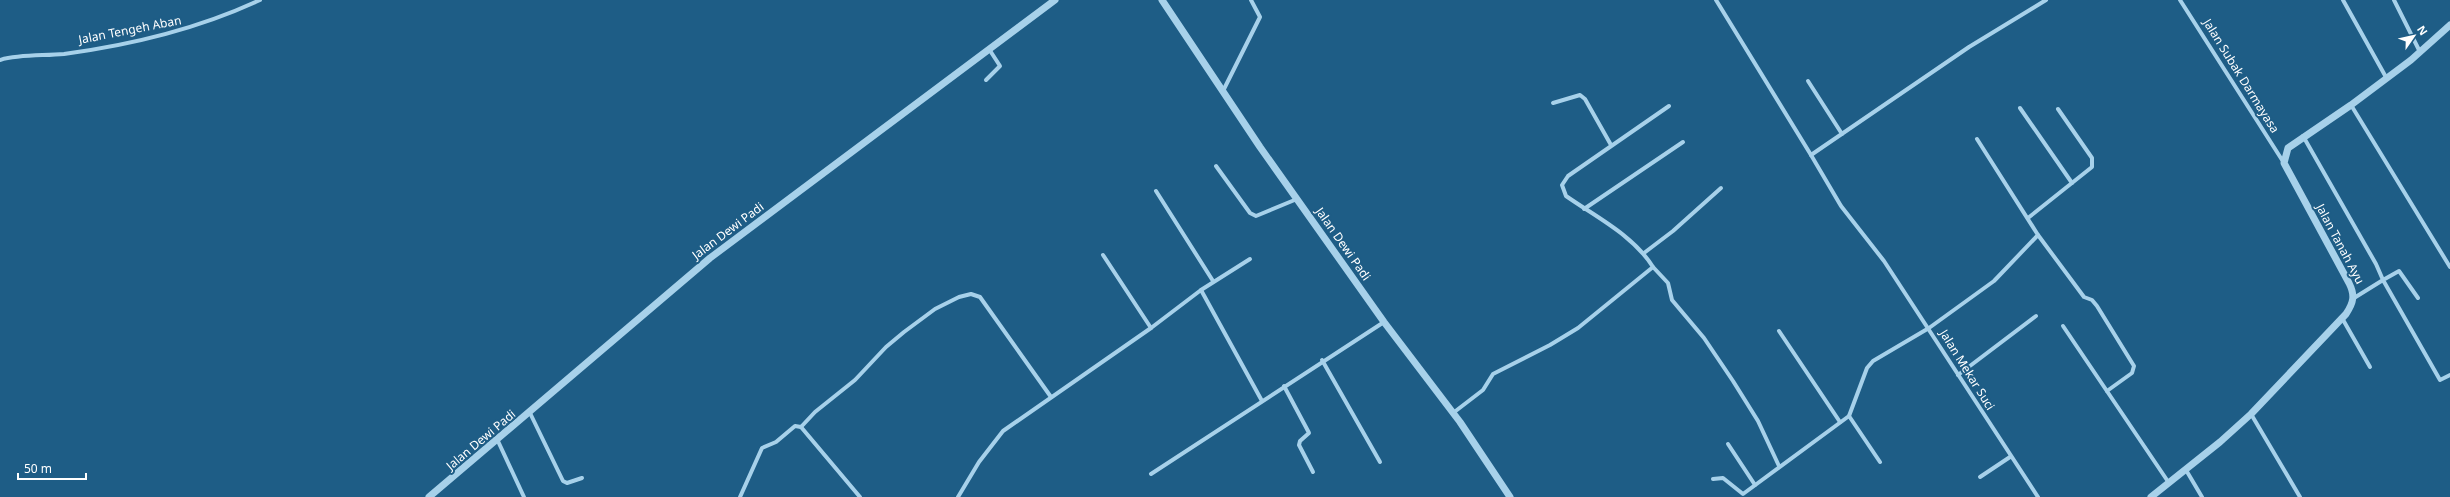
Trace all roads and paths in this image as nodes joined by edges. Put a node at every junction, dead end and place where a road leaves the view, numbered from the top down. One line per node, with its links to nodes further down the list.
1 (260, 0): 13 (street, Jalan Tengeh Aban)
2 (1055, 0): 11 (street, Jalan Dewi Padi)
3 (1162, 0): 17 (street, Jalan Dewi Padi)
4 (1251, 0): 17 (street)
5 (1716, 0): 28 (street)
6 (2046, 0): 23 (street)
7 (2180, 0): 29 (street, Jalan Subak Darmayasa)
8 (2343, 0): 14 (street)
9 (2394, 0): 12 (street)
10 (2450, 25): 12 (street)
11 (989, 49): 15 (street); 63 (street, Jalan Dewi Padi)
12 (2420, 52): 14 (street)
13 (0, 60)
14 (2387, 79): 19 (street)
15 (986, 80)
16 (1808, 82): 23 (street)
17 (1222, 90): 34 (street, Jalan Dewi Padi)
18 (1553, 103): 27 (street)
19 (2351, 105): 24 (street); 42 (street)
20 (1669, 106): 27 (street)
21 (2020, 108): 31 (street)
22 (2058, 109): 31 (street)
23 (1842, 134): 28 (street)
24 (2303, 135): 29 (street); 43 (street)
25 (1978, 139): 36 (street)
26 (1683, 142): 35 (street)
27 (1611, 146): 35 (street)
28 (1811, 155): 53 (street)
29 (2284, 164): 46 (street, Jalan Tanah Ayu)
30 (1216, 166): 34 (street)
31 (2072, 183): 36 (street)
32 (1721, 188): 38 (street)
33 (1156, 191): 44 (street)
34 (1298, 198): 50 (street, Jalan Dewi Padi)
35 (1584, 209): 38 (street)
36 (2028, 218): 37 (street)
37 (2038, 235): 53 (street, Jalan Mekar Suci); 60 (street)
38 (1644, 253): 41 (street)
39 (1103, 255): 52 (street)
40 (1250, 259): 44 (street)
41 (1653, 267): 64 (street); 74 (street)
42 (2450, 267)
43 (2383, 280): 46 (street); 47 (street); 57 (street)
44 (1213, 281): 45 (street)
45 (1201, 290): 52 (street); 62 (street)
46 (2354, 298): 49 (street, Jalan Tanah Ayu)
47 (2418, 298)
48 (2036, 316): 58 (street)
49 (2342, 318): 56 (street); 65 (street, Jalan Tanah Ayu)
50 (1384, 322): 55 (street); 64 (street, Jalan Dewi Padi)
51 (2063, 326): 60 (street)
52 (1151, 328): 61 (street)
53 (1929, 328): 58 (street, Jalan Mekar Suci); 66 (street)
54 (1779, 331): 67 (street)
55 (1322, 360): 59 (street); 72 (street)
56 (2370, 367)
57 (2450, 374)
58 (1958, 375): 71 (street, Jalan Mekar Suci)
59 (1284, 386): 62 (street); 76 (street)
60 (2107, 391): 81 (street)
61 (1051, 397): 68 (street); 87 (street)
62 (1262, 401): 77 (street)
63 (530, 413): 69 (street, Jalan Dewi Padi); 79 (street)
64 (1453, 413): 88 (street, Jalan Dewi Padi)
65 (2251, 414): 75 (street, Jalan Tanah Ayu); 92 (street)
66 (1848, 416): 67 (street); 73 (street)
67 (1840, 422): 74 (street)
68 (801, 427): 85 (street); 86 (street)
69 (497, 439): 83 (street, Jalan Dewi Padi); 84 (street)
70 (1728, 444): 82 (street)
71 (2010, 457): 78 (street); 89 (street, Jalan Mekar Suci)
72 (1380, 462)
73 (1880, 462)
74 (1779, 466): 82 (street)
75 (2186, 470): 81 (street, Jalan Tanah Ayu); 91 (street)
76 (1313, 472)
77 (1151, 474)
78 (1980, 477)
79 (582, 478)
80 (1714, 479): 82 (street)
81 (2169, 484): 90 (street, Jalan Tanah Ayu)
82 (1755, 485)
83 (429, 497)
84 (524, 497)
85 (740, 497)
86 (860, 497)
87 (958, 497)
88 (1510, 497)
89 (2038, 497)
90 (2151, 497)
91 (2202, 497)
92 (2300, 497)

